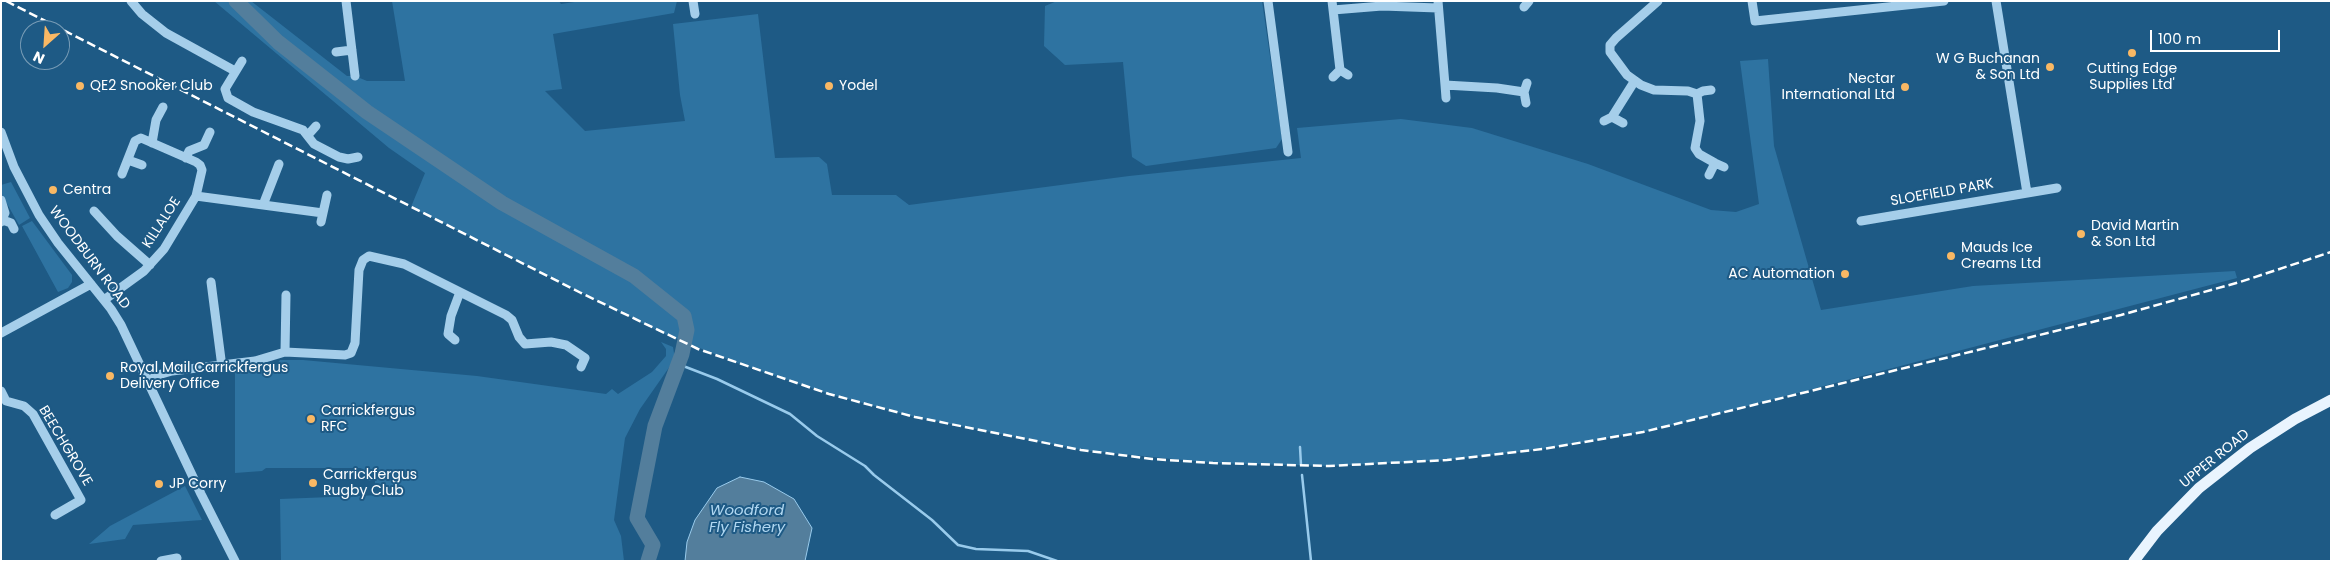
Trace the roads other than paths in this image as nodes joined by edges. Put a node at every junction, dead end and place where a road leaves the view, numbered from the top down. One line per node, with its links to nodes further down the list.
1 (131, 1): 15 (street)
2 (346, 1): 12 (street)
3 (693, 1): 11 (street)
4 (1268, 1): 33 (street)
5 (1658, 1): 18 (street)
6 (1752, 1): 7 (street)
7 (1944, 1)
8 (1996, 1): 44 (street)
9 (1438, 5): 10 (street); 20 (street)
10 (1333, 6): 17 (street)
11 (695, 14)
12 (352, 50): 13 (street); 16 (street)
13 (336, 52)
14 (242, 60): 15 (street)
15 (235, 71): 31 (street)
16 (355, 76)
17 (1333, 77)
18 (1634, 82): 23 (street); 27 (street)
19 (1527, 83): 22 (street)
20 (1445, 85): 22 (street); 24 (street)
21 (1711, 90): 23 (street)
22 (1524, 92): 25 (street)
23 (1697, 94): 38 (street)
24 (1446, 98)
25 (1526, 103)
26 (163, 106): 32 (street)
27 (1623, 123)
28 (316, 126): 31 (street)
29 (1, 132): 55 (street, WOODBURN ROAD)
30 (210, 132): 35 (street)
31 (308, 135): 34 (street)
32 (152, 142): 35 (street, KILLALOE); 36 (street)
33 (1288, 152)
34 (358, 157)
35 (186, 158): 46 (street, KILLALOE)
36 (128, 160): 39 (street); 41 (street)
37 (279, 164): 48 (street)
38 (1715, 164): 40 (street); 42 (street)
39 (142, 166)
40 (1724, 167)
41 (122, 174)
42 (1709, 175)
43 (2057, 188): 44 (street, SLOEFIELD PARK)
44 (2026, 193): 51 (street, SLOEFIELD PARK)
45 (327, 195): 48 (street, KILLALOE)
46 (196, 196): 48 (street, KILLALOE); 53 (street, KILLALOE)
47 (1, 200): 50 (street)
48 (263, 205)
49 (94, 211): 53 (street, KILLALOE)
50 (2, 221): 52 (street)
51 (1861, 221)
52 (14, 229)
53 (150, 265): 58 (street, KILLALOE)
54 (212, 282): 62 (street)
55 (91, 284): 58 (street, WOODBURN ROAD); 59 (street)
56 (460, 292): 60 (street); 61 (street); 63 (street)
57 (286, 295): 61 (street)
58 (104, 300): 64 (street, WOODBURN ROAD)
59 (1, 333)
60 (448, 336)
61 (285, 352): 62 (street)
62 (222, 366): 64 (street)
63 (581, 366)
64 (148, 381): 70 (street, WOODBURN ROAD)
65 (1, 391): 67 (street, BEECHGROVE)
66 (2331, 400): 71 (main road, UPPER ROAD)
67 (55, 515)
68 (177, 558): 69 (street)
69 (161, 561)
70 (235, 561)
71 (2134, 561)

